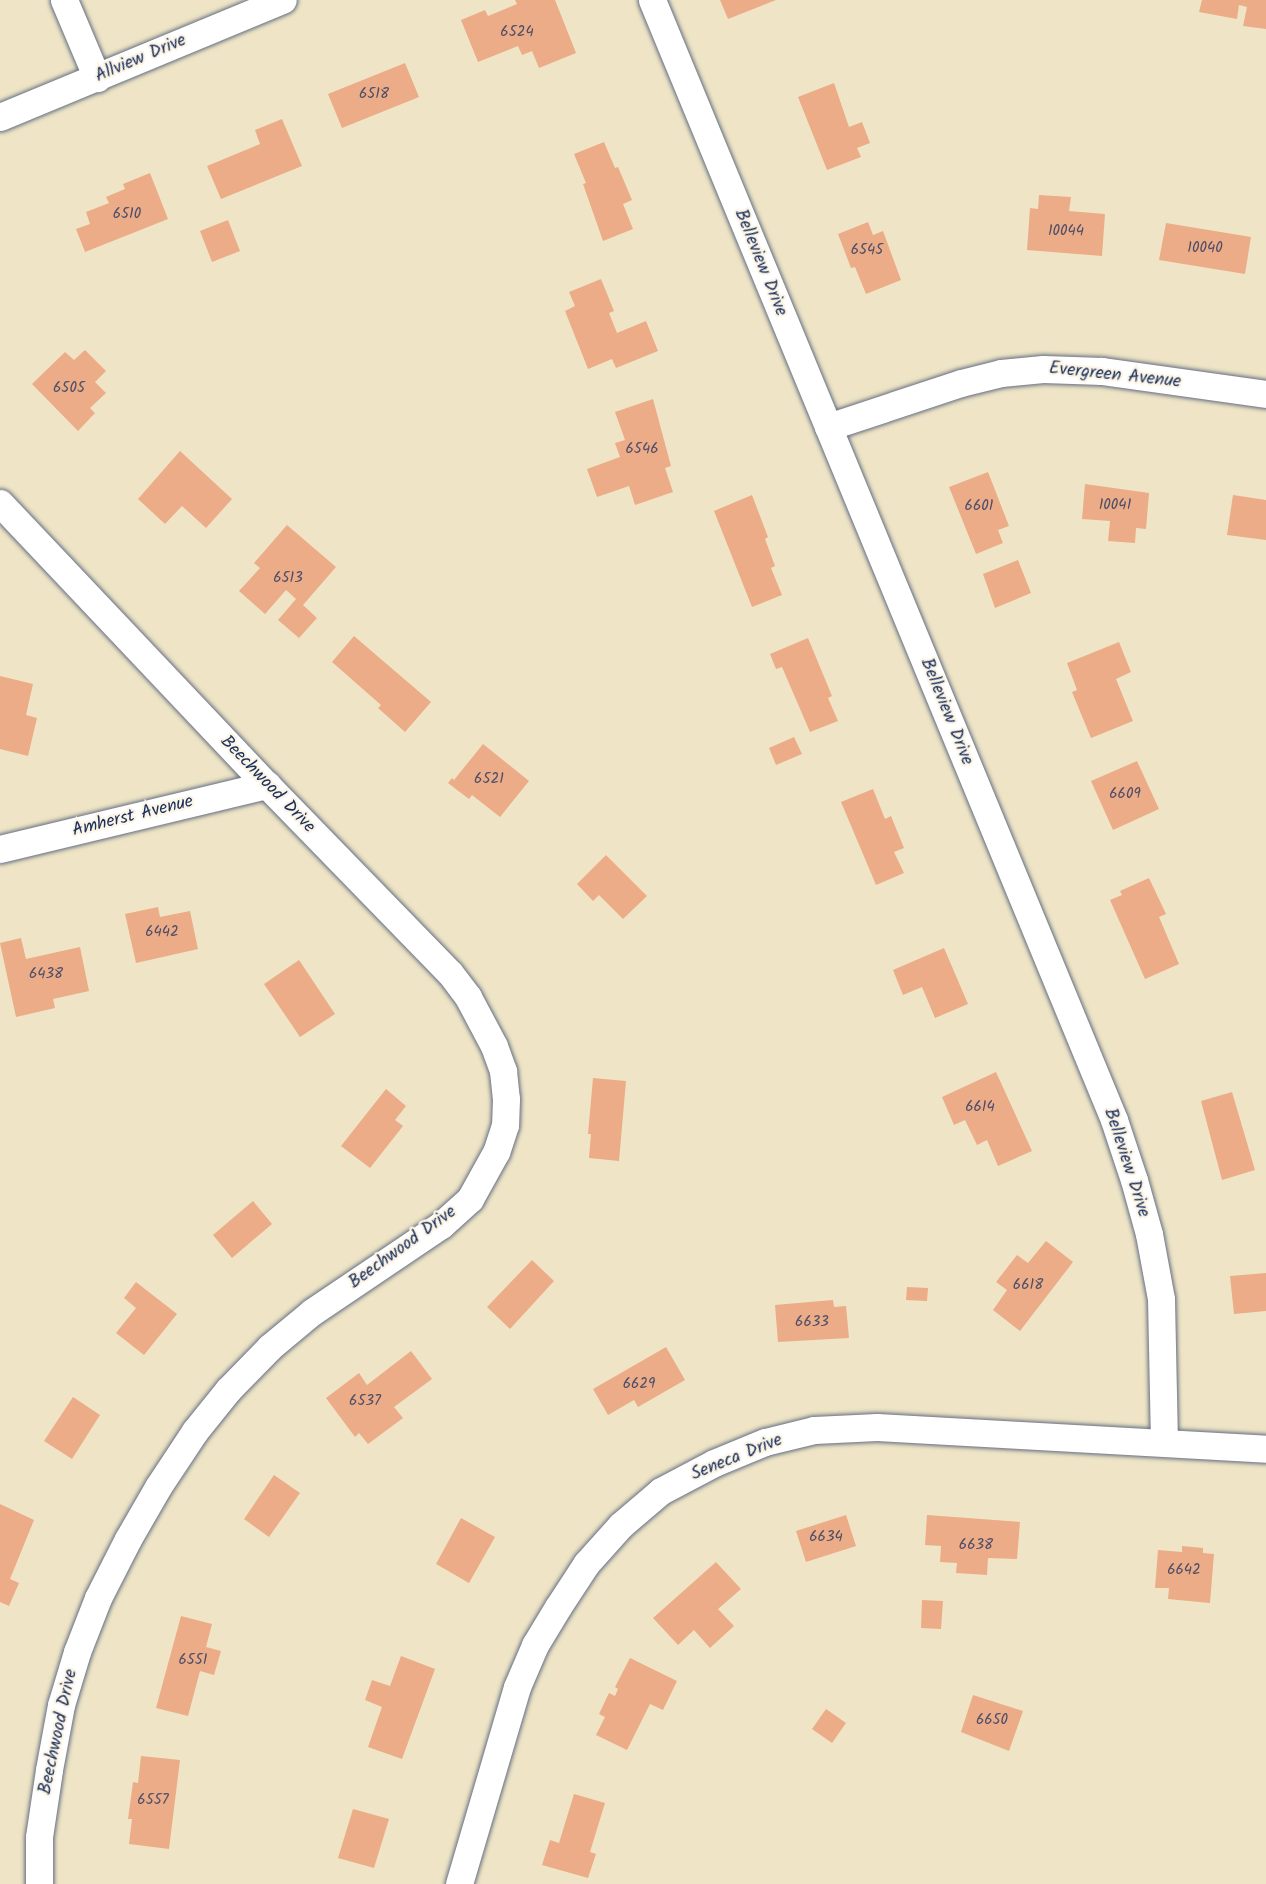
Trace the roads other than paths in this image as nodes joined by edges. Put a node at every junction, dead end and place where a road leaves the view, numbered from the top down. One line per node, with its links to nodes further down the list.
1 (64, 0): 4 (street)
2 (283, 0): 4 (street, Allview Drive)
3 (652, 0): 7 (street, Belleview Drive)
4 (97, 78): 5 (street, Allview Drive)
5 (0, 117)
6 (1266, 394): 7 (street, Evergreen Avenue)
7 (828, 427): 11 (street, Belleview Drive)
8 (0, 503): 9 (street, Beechwood Drive)
9 (267, 785): 10 (street, Amherst Avenue); 13 (street, Beechwood Drive)
10 (0, 849)
11 (1164, 1442): 12 (street, Seneca Drive); 14 (street, Seneca Drive)
12 (1266, 1449)
13 (39, 1884)
14 (459, 1884)

